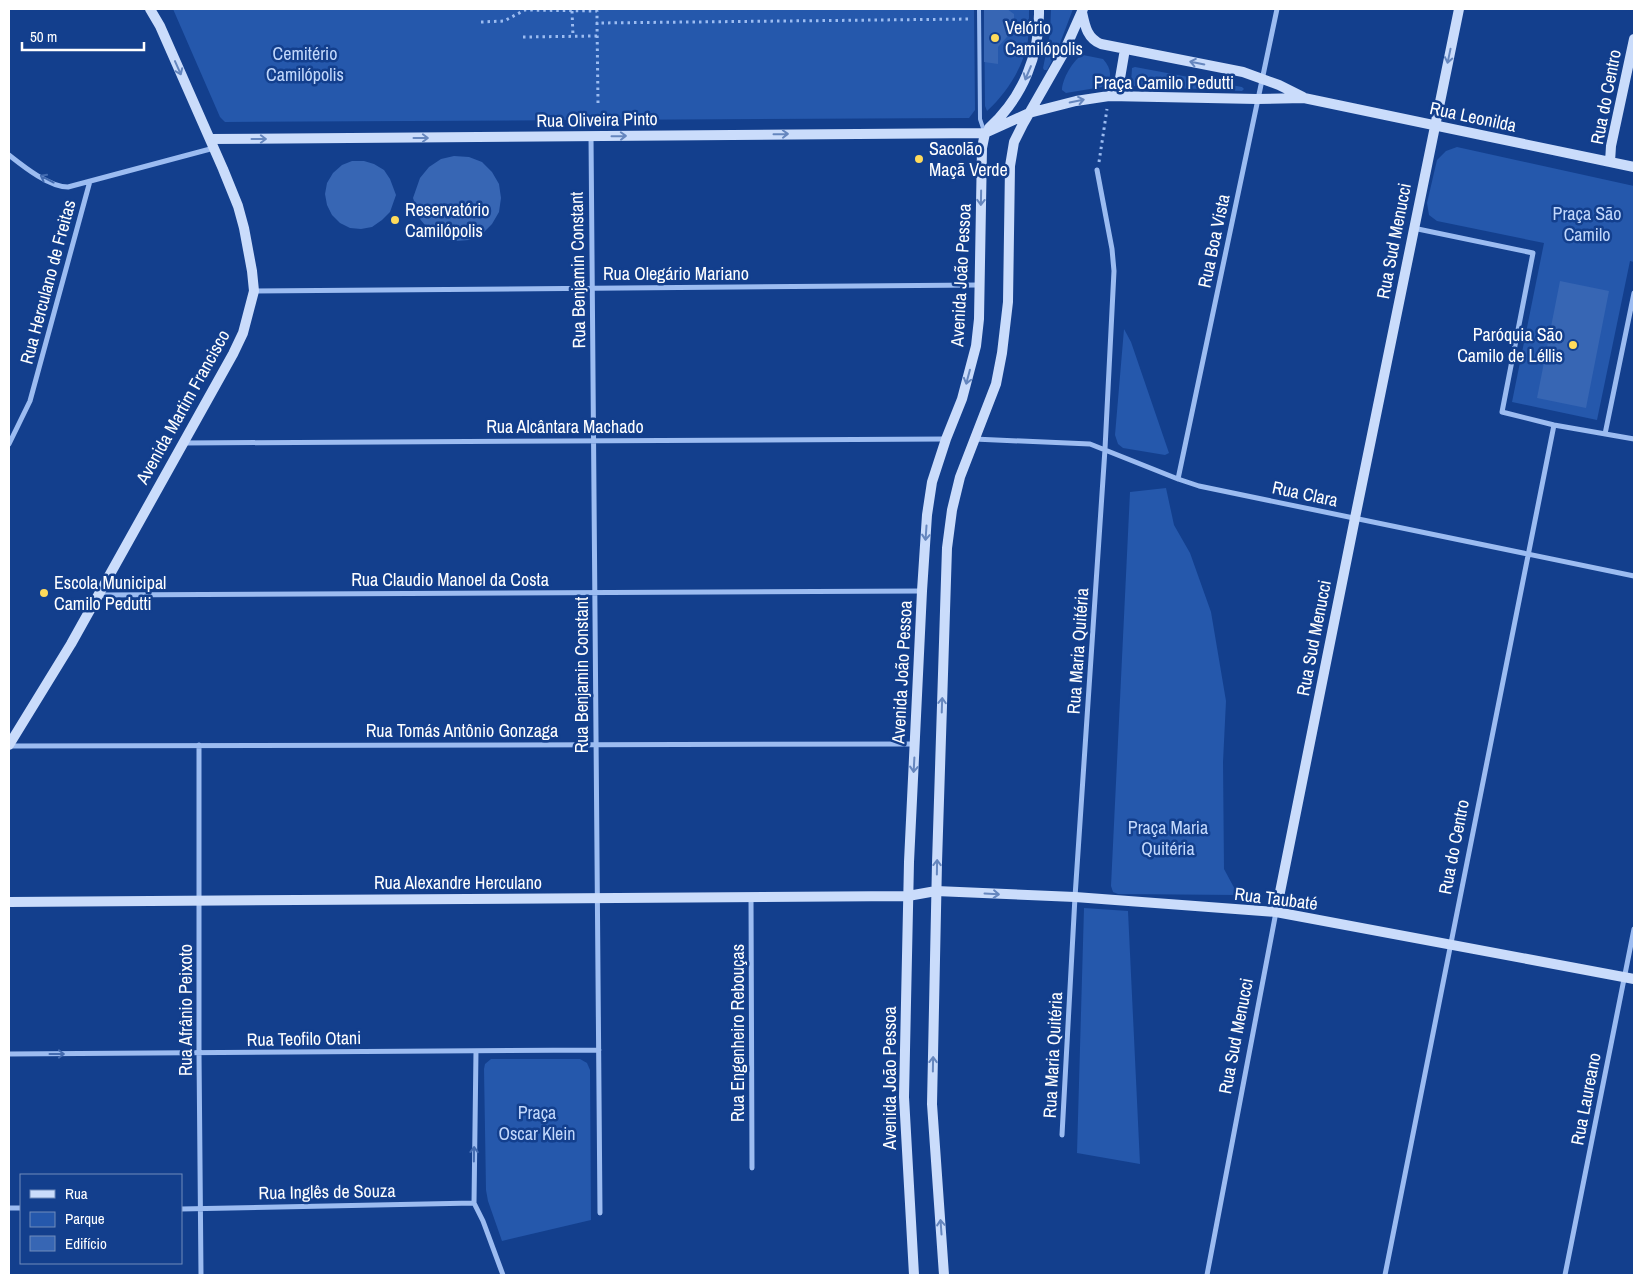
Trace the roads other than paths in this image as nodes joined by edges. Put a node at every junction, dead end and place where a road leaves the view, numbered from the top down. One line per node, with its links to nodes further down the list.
1 (150, 9): 17 (main road, Avenida Martim Francisco, one-way to 17)
2 (979, 9): 15 (lane)
3 (1039, 9): 15 (main road, one-way to 15)
4 (1277, 9): 9 (street, Rua Boa Vista)
5 (1459, 9): 14 (main road, Rua Sud Menucci, one-way to 14)
6 (1082, 11): 8 (main road, Praça Camilo Pedutti); 13 (main road, Praça Camilo Pedutti)
7 (1634, 39): 19 (main road, Rua do Centro)
8 (1125, 48): 9 (main road, Praça Camilo Pedutti, one-way to 8); 10 (main road)
9 (1262, 78): 11 (main road, Rua Leonilda); 12 (street, Rua Boa Vista)
10 (1113, 96): 12 (main road, Praça Camilo Pedutti); 13 (main road, Praça Camilo Pedutti, one-way to 10)
11 (1304, 98): 12 (main road, Rua Leonilda); 14 (main road, Rua Leonilda)
12 (1257, 99): 37 (street, Rua Boa Vista)
13 (1030, 114): 15 (main road); 31 (main road)
14 (1434, 125): 19 (main road, Rua Leonilda); 23 (main road, Rua Sud Menucci)
15 (985, 132): 16 (main road, Rua Oliveira Pinto, one-way to 15); 24 (main road, Avenida João Pessoa, one-way to 24)
16 (591, 136): 17 (main road, Rua Oliveira Pinto, one-way to 16); 25 (street, Rua Benjamin Constant)
17 (212, 143): 22 (street); 26 (main road, Avenida Martim Francisco)
18 (9, 154): 22 (street, one-way to 18)
19 (1610, 162): 20 (main road, Rua Leonilda)
20 (1634, 167)
21 (1097, 170): 36 (street, Rua Maria Quitéria)
22 (90, 181): 35 (street, Rua Herculano de Freitas)
23 (1413, 228): 28 (street); 38 (main road, Rua Sud Menucci)
24 (979, 285): 25 (street, Rua Olegário Mariano); 30 (main road, Avenida João Pessoa, one-way to 30)
25 (592, 288): 26 (street, Rua Olegário Mariano); 33 (street, Rua Benjamin Constant)
26 (254, 291): 34 (main road, Avenida Martim Francisco)
27 (1634, 292): 29 (street)
28 (1554, 425): 29 (street); 39 (street, Rua do Centro)
29 (1605, 434): 32 (street)
30 (946, 439): 33 (street, Rua Alcântara Machado); 41 (main road, Avenida João Pessoa, one-way to 41)
31 (973, 439): 36 (street, Rua Clara); 48 (main road, one-way to 31)
32 (1634, 439)
33 (593, 441): 34 (street, Rua Alcântara Machado); 42 (street, Rua Benjamin Constant)
34 (184, 443): 43 (main road, Avenida Martim Francisco)
35 (9, 444)
36 (1105, 449): 37 (street, Rua Clara); 50 (street, Rua Maria Quitéria)
37 (1178, 479): 38 (street, Rua Clara)
38 (1355, 518): 39 (street, Rua Clara); 55 (main road, Rua Sud Menucci)
39 (1528, 555): 40 (street, Rua Clara); 57 (street, Rua do Centro)
40 (1634, 576)
41 (922, 591): 42 (street, Rua Claudio Manoel da Costa); 45 (main road, Avenida João Pessoa)
42 (595, 593): 43 (street, Rua Claudio Manoel da Costa); 44 (street, Rua Benjamin Constant)
43 (99, 594): 46 (main road, Avenida Martim Francisco)
44 (596, 744): 45 (street, Rua Tomás Antônio Gonzaga); 47 (street, Rua Tomás Antônio Gonzaga); 51 (street, Rua Benjamin Constant)
45 (915, 744): 49 (main road, Avenida João Pessoa, one-way to 49)
46 (9, 745): 47 (street, Rua Tomás Antônio Gonzaga)
47 (199, 745): 53 (street, Rua Afrânio Peixoto)
48 (936, 891): 49 (main road, Rua Taubaté); 50 (main road, Rua Taubaté, one-way to 50); 72 (main road, one-way to 48)
49 (908, 896): 52 (main road, Rua Alexandre Herculano); 71 (main road, Avenida João Pessoa)
50 (1075, 897): 55 (main road, Rua Taubaté); 63 (street, Rua Maria Quitéria)
51 (597, 898): 52 (main road, Rua Alexandre Herculano); 53 (main road, Rua Alexandre Herculano); 59 (street, Rua Benjamin Constant)
52 (751, 898): 64 (street, Rua Engenheiro Rebouças)
53 (199, 901): 54 (main road, Rua Alexandre Herculano); 62 (street, Rua Afrânio Peixoto)
54 (9, 902)
55 (1276, 912): 57 (main road, Rua Taubaté); 73 (street, Rua Sud Menucci)
56 (1634, 929): 58 (street, Rua Laureano)
57 (1451, 945): 58 (main road, Rua Taubaté); 74 (street, Rua do Centro)
58 (1630, 978): 75 (street, Rua Laureano)
59 (599, 1050): 60 (street, Rua Teofilo Otani); 68 (street, Rua Benjamin Constant)
60 (476, 1051): 62 (street, Rua Teofilo Otani); 65 (street, one-way to 60)
61 (9, 1054): 62 (street, Rua Teofilo Otani, one-way to 62)
62 (199, 1054): 67 (street, Rua Afrânio Peixoto)
63 (1062, 1135)
64 (752, 1168)
65 (474, 1203): 67 (street, Rua Inglês de Souza); 70 (street)
66 (182, 1209): 67 (street, Rua Inglês de Souza)
67 (201, 1209): 69 (street, Rua Afrânio Peixoto)
68 (600, 1213)
69 (201, 1275)
70 (503, 1275)
71 (914, 1275)
72 (944, 1275)
73 (1207, 1275)
74 (1386, 1275)
75 (1565, 1275)

